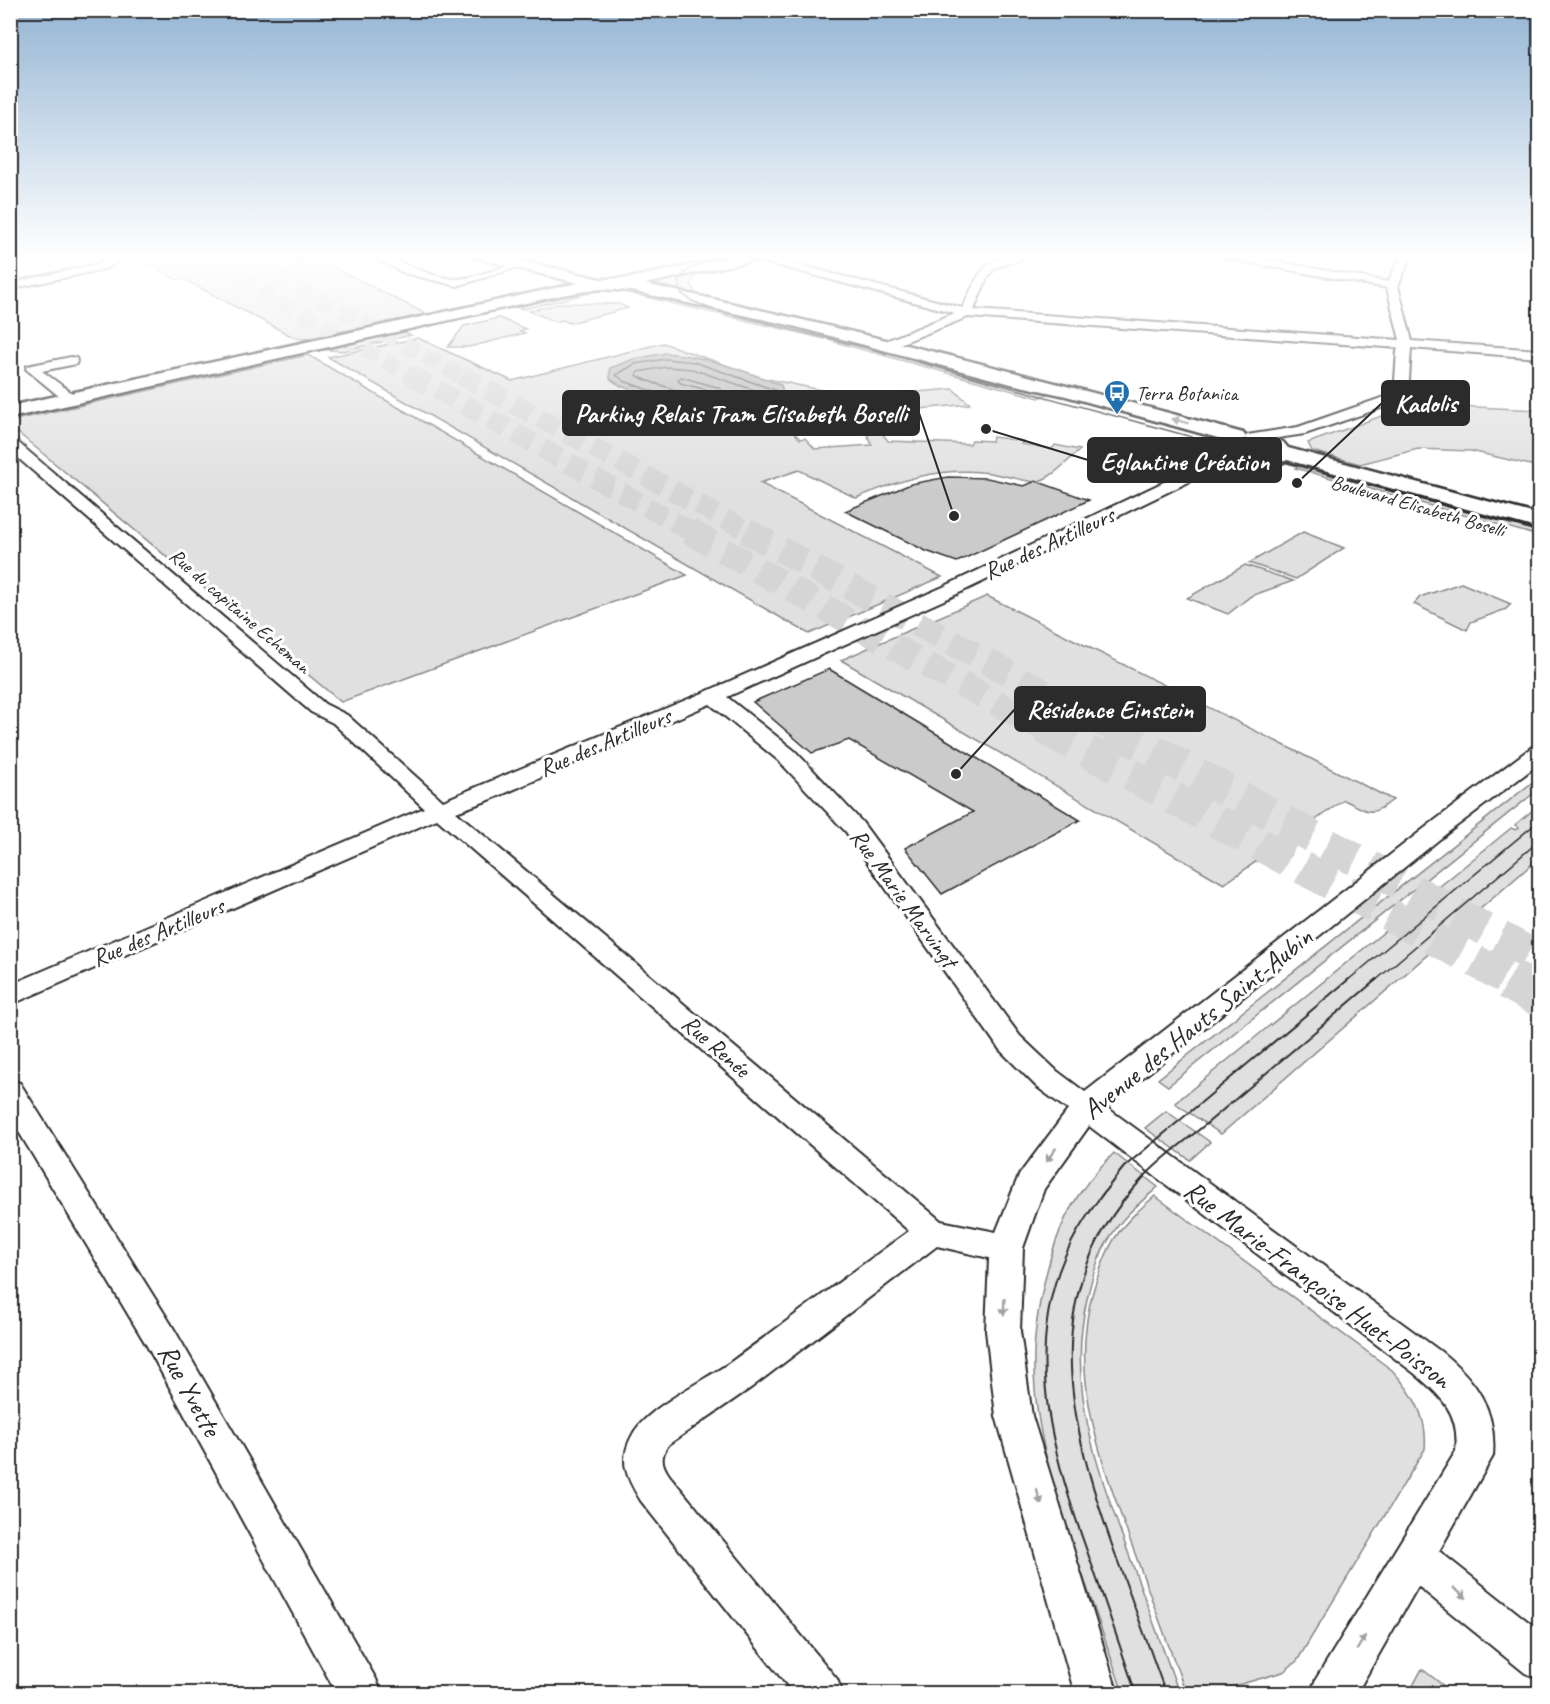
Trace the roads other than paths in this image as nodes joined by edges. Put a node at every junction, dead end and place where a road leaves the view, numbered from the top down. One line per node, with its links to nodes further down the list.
1 (372, 334): 11 (street)
2 (792, 334): 12 (street)
3 (840, 334): 7 (street)
4 (916, 334): 7 (street)
5 (1249, 334): 8 (street)
6 (1404, 334): 8 (street)
7 (887, 345): 15 (street, one-way to 7)
8 (1407, 345): 9 (street); 14 (street)
9 (1539, 354)
10 (71, 361): 11 (street)
11 (71, 399): 13 (street)
12 (1047, 406)
13 (10, 412)
14 (1300, 431): 15 (street); 19 (street, Rue des Artilleurs)
15 (1244, 437): 18 (street); 19 (street)
16 (1175, 442): 18 (street)
17 (10, 443): 25 (street, Rue du capitaine Echeman)
18 (1214, 452): 19 (street); 20 (street, Rue des Artilleurs)
19 (1266, 455): 20 (street, Rue des Artilleurs); 21 (street, Boulevard Elisabeth Boselli); 22 (street, Boulevard Elisabeth Boselli)
20 (1194, 473): 23 (street, Rue des Artilleurs)
21 (1539, 522)
22 (1539, 540)
23 (712, 696): 25 (street, Rue des Artilleurs); 28 (street, Rue Marie Marvingt)
24 (1539, 752): 28 (street, Avenue des Hauts Saint-Aubin)
25 (441, 811): 26 (street, Rue des Artilleurs); 29 (street, Rue Renée)
26 (10, 996)
27 (10, 1091): 33 (street, Rue Yvette)
28 (1086, 1108): 30 (street, Avenue des Hauts Saint-Aubin, one-way to 30); 31 (street, Rue Marie-Françoise Huet-Poisson)
29 (932, 1232): 30 (street, Rue Renée); 34 (street)
30 (1006, 1248): 35 (street, Avenue des Hauts Saint-Aubin, one-way to 35)
31 (1414, 1557): 32 (street, one-way to 32); 36 (street, one-way to 31)
32 (1539, 1658)
33 (361, 1694)
34 (822, 1694)
35 (1097, 1694)
36 (1331, 1694)

